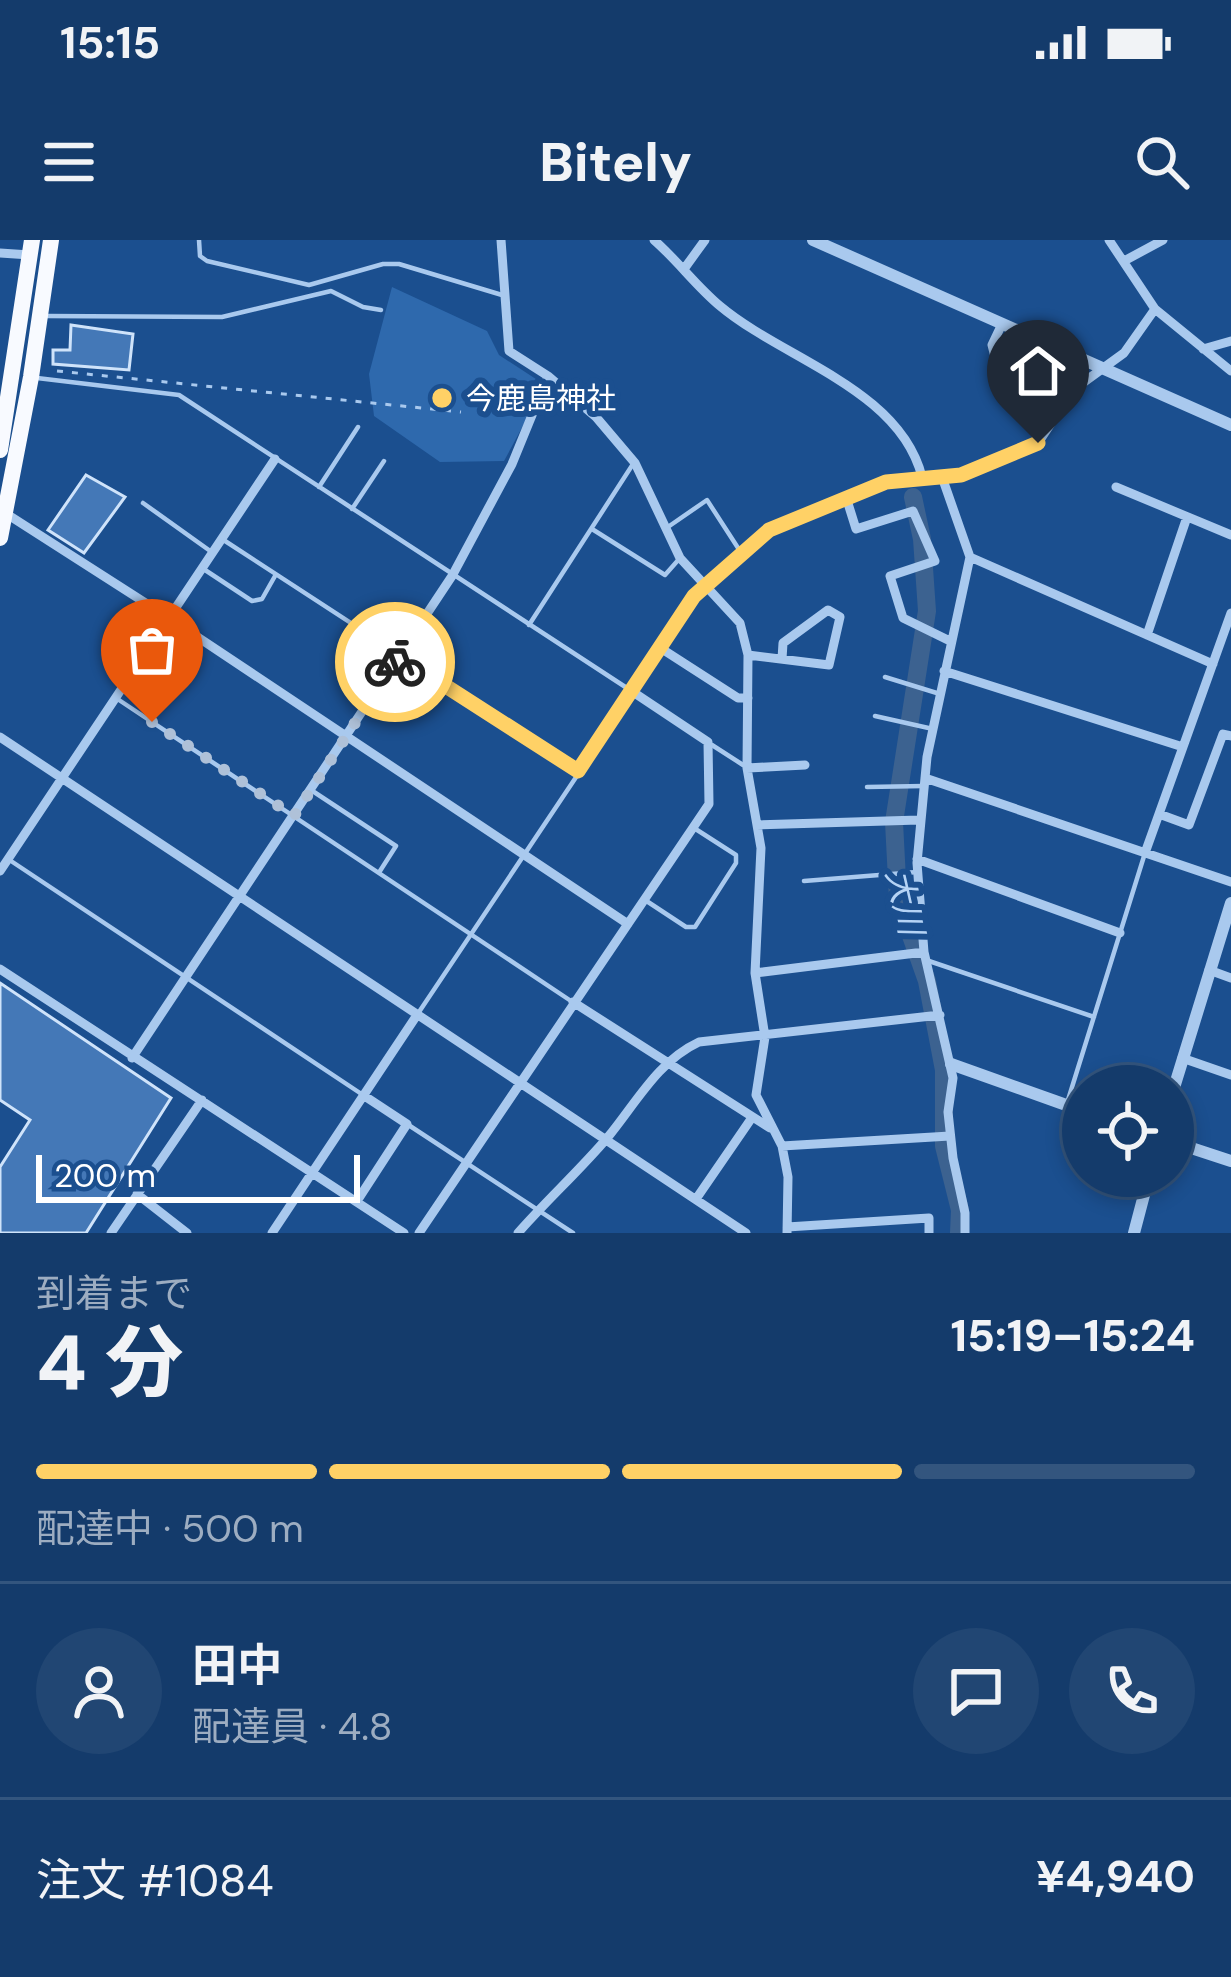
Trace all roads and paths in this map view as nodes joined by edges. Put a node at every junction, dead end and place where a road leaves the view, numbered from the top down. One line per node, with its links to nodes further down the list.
1 (50, 240): 16 (highway)
2 (199, 240): 13 (lane)
3 (501, 240): 13 (street)
4 (654, 240): 12 (street)
5 (705, 240): 12 (street)
6 (813, 240): 17 (street)
7 (1109, 240): 11 (street)
8 (1163, 240): 11 (street)
9 (31, 248): 10 (street); 19 (highway)
10 (0, 253)
11 (1124, 261): 14 (street)
12 (684, 269): 33 (street)
13 (505, 296): 24 (street)
14 (1155, 309): 20 (street); 21 (street)
15 (381, 310): 16 (lane)
16 (40, 316): 23 (highway)
17 (1003, 324): 21 (street); 25 (street)
18 (1231, 341): 20 (street)
19 (10, 342): 23 (highway)
20 (1203, 349): 22 (street)
21 (1103, 368): 27 (street); 34 (street)
22 (1231, 371)
23 (22, 376): 26 (path); 29 (highway); 30 (lane); 40 (highway)
24 (548, 376): 32 (street); 53 (street)
25 (1006, 401)
26 (461, 412)
27 (1231, 424)
28 (358, 427): 36 (lane)
29 (0, 450)
30 (274, 459): 36 (lane); 46 (street)
31 (384, 461): 39 (lane)
32 (634, 463): 42 (lane); 43 (street)
33 (922, 477): 34 (street); 37 (street)
34 (942, 477): 49 (street)
35 (1116, 487): 41 (street)
36 (319, 488): 39 (lane)
37 (846, 497): 47 (street); 60 (street)
38 (143, 503): 48 (lane)
39 (352, 509): 53 (lane)
40 (3, 512): 45 (highway); 56 (street)
41 (1187, 517): 44 (street); 58 (street)
42 (591, 528): 50 (lane); 57 (lane)
43 (665, 529): 47 (lane); 50 (street)
44 (1231, 535)
45 (0, 538)
46 (222, 539): 48 (street); 52 (lane)
47 (740, 551): 54 (street)
48 (213, 553): 51 (street)
49 (970, 557): 58 (street); 60 (street)
50 (680, 559): 54 (street)
51 (202, 568): 52 (lane); 56 (street)
52 (276, 574): 59 (lane)
53 (452, 576): 57 (lane); 62 (street)
54 (703, 587): 61 (street); 63 (street)
55 (1231, 614): 65 (street)
56 (170, 618): 71 (street); 75 (street)
57 (529, 625): 69 (lane)
58 (1147, 635): 65 (street)
59 (372, 636): 62 (lane); 68 (lane)
60 (950, 641): 66 (street)
61 (662, 649): 69 (street); 72 (street)
62 (399, 656): 75 (street); 82 (lane)
63 (748, 656): 64 (street); 72 (street)
64 (782, 659): 64 (street)
65 (1213, 664): 79 (street)
66 (944, 671): 70 (street); 79 (street)
67 (885, 677): 70 (lane)
68 (343, 681)
69 (633, 692): 78 (street); 82 (lane)
70 (940, 694): 74 (street)
71 (116, 698): 83 (street); 88 (lane)
72 (748, 698): 81 (street)
73 (875, 716): 74 (lane)
74 (933, 729): 84 (street)
75 (346, 736): 86 (street); 92 (street)
76 (1231, 736): 87 (street)
77 (0, 737): 83 (street)
78 (707, 742): 81 (lane); 91 (street)
79 (1183, 747): 87 (street)
80 (805, 765): 81 (street)
81 (747, 768): 90 (street)
82 (578, 771): 92 (lane)
83 (62, 779): 94 (street); 101 (street)
84 (924, 782): 85 (lane); 89 (street); 93 (street)
85 (867, 787)
86 (311, 790): 88 (street); 97 (lane)
87 (1159, 814): 93 (street)
88 (294, 816): 97 (lane); 101 (street)
89 (919, 820): 90 (street); 95 (street)
90 (757, 825): 110 (street)
91 (693, 827): 102 (street); 102 (lane)
92 (524, 853): 104 (street); 105 (lane)
93 (1145, 853): 100 (street); 106 (lane)
94 (8, 859): 96 (street); 111 (lane)
95 (917, 859): 98 (street); 106 (street)
96 (0, 871)
97 (380, 871): 105 (lane)
98 (917, 872): 99 (lane); 107 (street)
99 (804, 881)
100 (1231, 882)
101 (238, 897): 111 (street); 114 (street)
102 (644, 900): 104 (street)
103 (1231, 903): 109 (street)
104 (628, 924): 113 (street)
105 (471, 932): 113 (lane); 114 (lane)
106 (1120, 933): 116 (lane)
107 (925, 956): 110 (street); 115 (street); 116 (lane)
108 (0, 970): 118 (street)
109 (1209, 970): 112 (street); 119 (street)
110 (755, 974): 117 (street)
111 (184, 976): 118 (street); 126 (lane)
112 (1231, 978)
113 (573, 1002): 120 (street); 125 (street)
114 (417, 1015): 125 (street); 126 (street)
115 (940, 1015): 117 (street); 121 (street)
116 (1094, 1018): 122 (lane)
117 (765, 1037): 120 (street); 131 (street)
118 (132, 1058): 127 (street)
119 (1182, 1058): 123 (street); 124 (street)
120 (666, 1064): 129 (street); 133 (street)
121 (951, 1064): 128 (street); 132 (street)
122 (1079, 1065)
123 (1180, 1065)
124 (1231, 1075)
125 (520, 1084): 133 (street); 137 (street)
126 (363, 1095): 130 (street); 138 (street)
127 (202, 1100): 138 (street); 139 (street)
128 (1062, 1105)
129 (751, 1119): 131 (street); 141 (street)
130 (407, 1124): 137 (lane); 142 (street)
131 (770, 1128): 134 (street)
132 (950, 1136): 134 (street); 155 (street)
133 (607, 1138): 141 (street); 143 (street)
134 (782, 1146): 145 (street)
135 (1194, 1149): 136 (street)
136 (1231, 1161)
137 (466, 1163): 143 (lane); 150 (street)
138 (311, 1172): 142 (street); 148 (street)
139 (137, 1194): 146 (street); 147 (street)
140 (1143, 1197): 156 (street)
141 (696, 1199): 153 (street)
142 (357, 1201): 149 (street)
143 (539, 1212): 151 (street); 152 (lane)
144 (826, 1229): 145 (street); 154 (street)
145 (787, 1230)
146 (112, 1233)
147 (187, 1233)
148 (272, 1233)
149 (404, 1233)
150 (419, 1233)
151 (518, 1233)
152 (573, 1233)
153 (746, 1233)
154 (928, 1233)
155 (964, 1233)
156 (1134, 1233)

